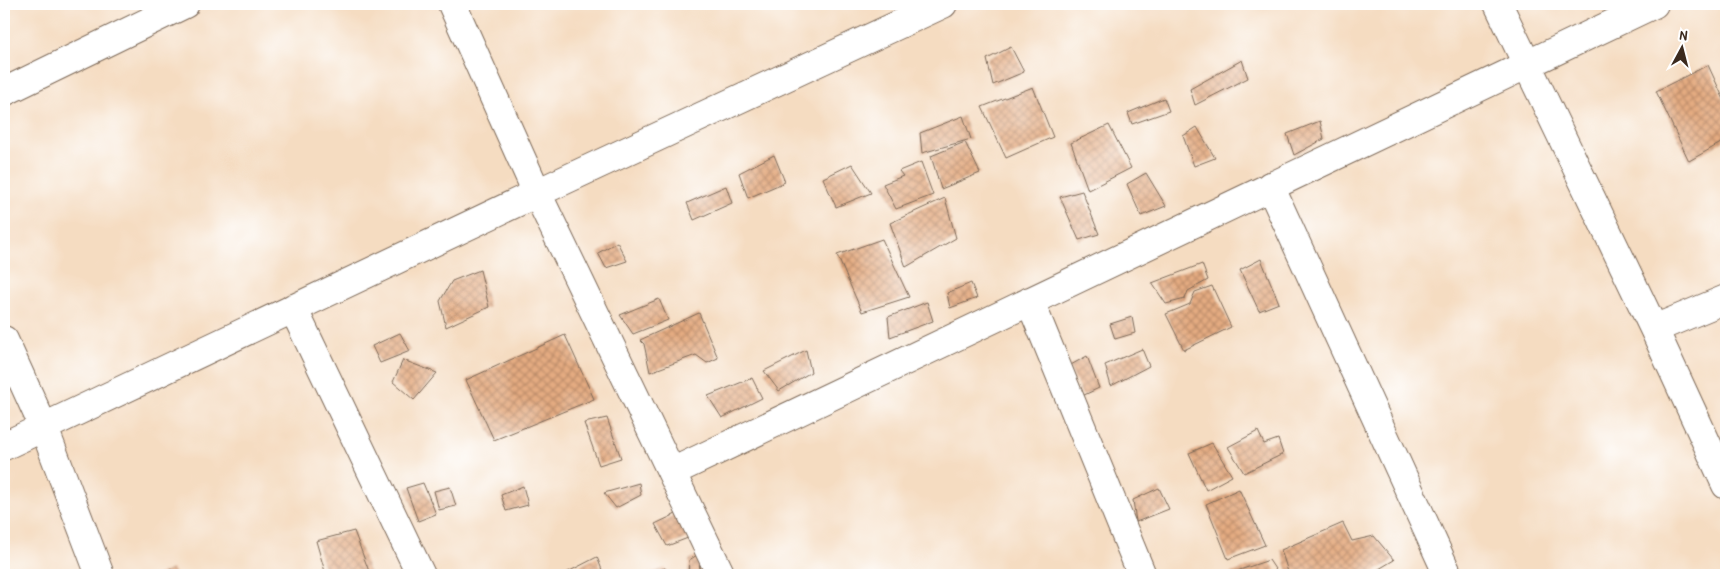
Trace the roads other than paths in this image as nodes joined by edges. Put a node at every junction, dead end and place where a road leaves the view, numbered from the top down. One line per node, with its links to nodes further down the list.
1 (452, 4): 9 (street)
2 (943, 4): 9 (street)
3 (1498, 4): 6 (street)
4 (1654, 4): 6 (street)
5 (177, 5): 7 (street)
6 (1527, 63): 8 (street); 13 (street)
7 (4, 92)
8 (1270, 186): 11 (street); 23 (street)
9 (537, 193): 12 (street); 17 (street)
10 (1726, 299): 13 (street)
11 (1030, 301): 17 (street); 19 (street)
12 (293, 308): 15 (street); 21 (street)
13 (1654, 329): 18 (street)
14 (4, 340): 15 (street)
15 (44, 428): 16 (street); 20 (street)
16 (4, 446)
17 (672, 472): 22 (street)
18 (1726, 485)
19 (1133, 572)
20 (100, 575)
21 (421, 575)
22 (721, 575)
23 (1448, 575)

